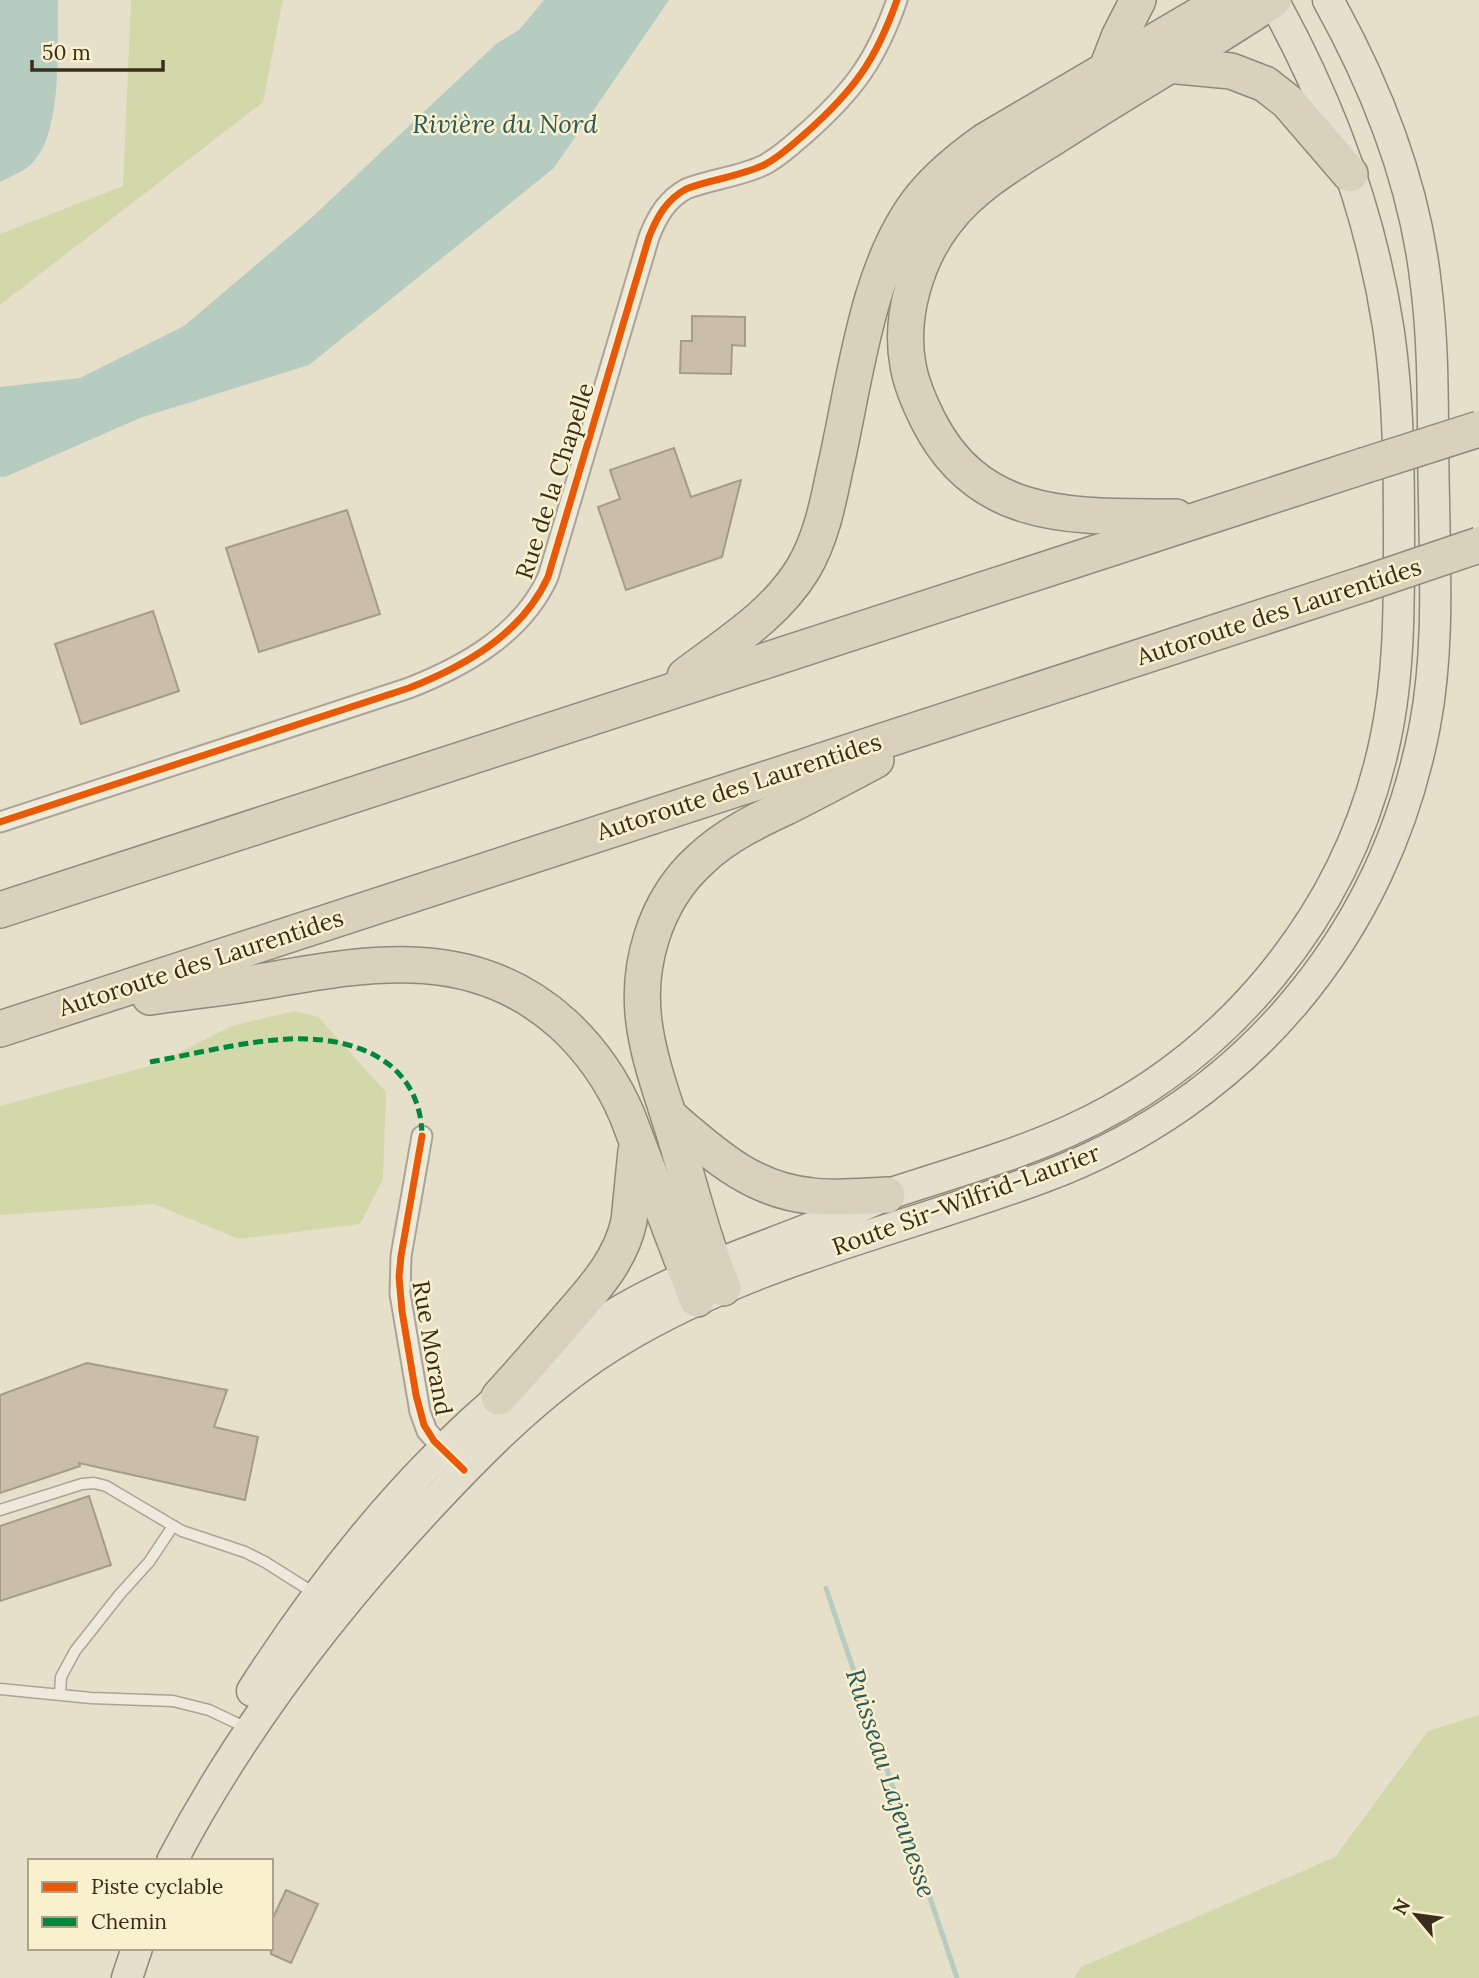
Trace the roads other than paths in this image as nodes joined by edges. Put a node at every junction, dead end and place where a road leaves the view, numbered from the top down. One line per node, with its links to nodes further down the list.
1 (897, 0): 14 (street, Rue de la Chapelle)
2 (1139, 0): 7 (highway)
3 (1225, 0): 7 (highway)
4 (1273, 0): 6 (highway); 8 (main road, Route Sir-Wilfrid-Laurier)
5 (1328, 0): 22 (main road, Route Sir-Wilfrid-Laurier)
6 (1167, 65): 8 (highway); 10 (highway)
7 (1107, 68): 12 (highway)
8 (1350, 174): 21 (main road, Route Sir-Wilfrid-Laurier)
9 (1479, 429): 10 (highway, bridge)
10 (1204, 518): 12 (highway)
11 (1479, 545): 13 (highway, Autoroute des Laurentides, bridge)
12 (662, 693): 15 (highway)
13 (969, 713): 16 (highway, Autoroute des Laurentides); 18 (highway)
14 (0, 822)
15 (0, 910)
16 (60, 1009): 17 (highway, Autoroute des Laurentides); 20 (highway)
17 (0, 1029)
18 (669, 1116): 21 (highway); 22 (highway)
19 (422, 1136): 24 (street, Rue Morand)
20 (637, 1144): 22 (highway); 23 (highway)
21 (887, 1195): 22 (main road, Route Sir-Wilfrid-Laurier)
22 (705, 1282): 23 (main road, Route Sir-Wilfrid-Laurier); 24 (main road, Route Sir-Wilfrid-Laurier)
23 (499, 1397): 24 (main road, Route Sir-Wilfrid-Laurier)
24 (454, 1460): 27 (main road, Route Sir-Wilfrid-Laurier)
25 (0, 1510): 26 (lane)
26 (173, 1526): 27 (lane); 29 (lane)
27 (328, 1603): 30 (main road, Route Sir-Wilfrid-Laurier)
28 (0, 1689): 29 (lane)
29 (60, 1693): 30 (lane)
30 (241, 1725): 31 (main road, Route Sir-Wilfrid-Laurier)
31 (172, 1859)
32 (136, 1950): 33 (main road)
33 (127, 1978)

